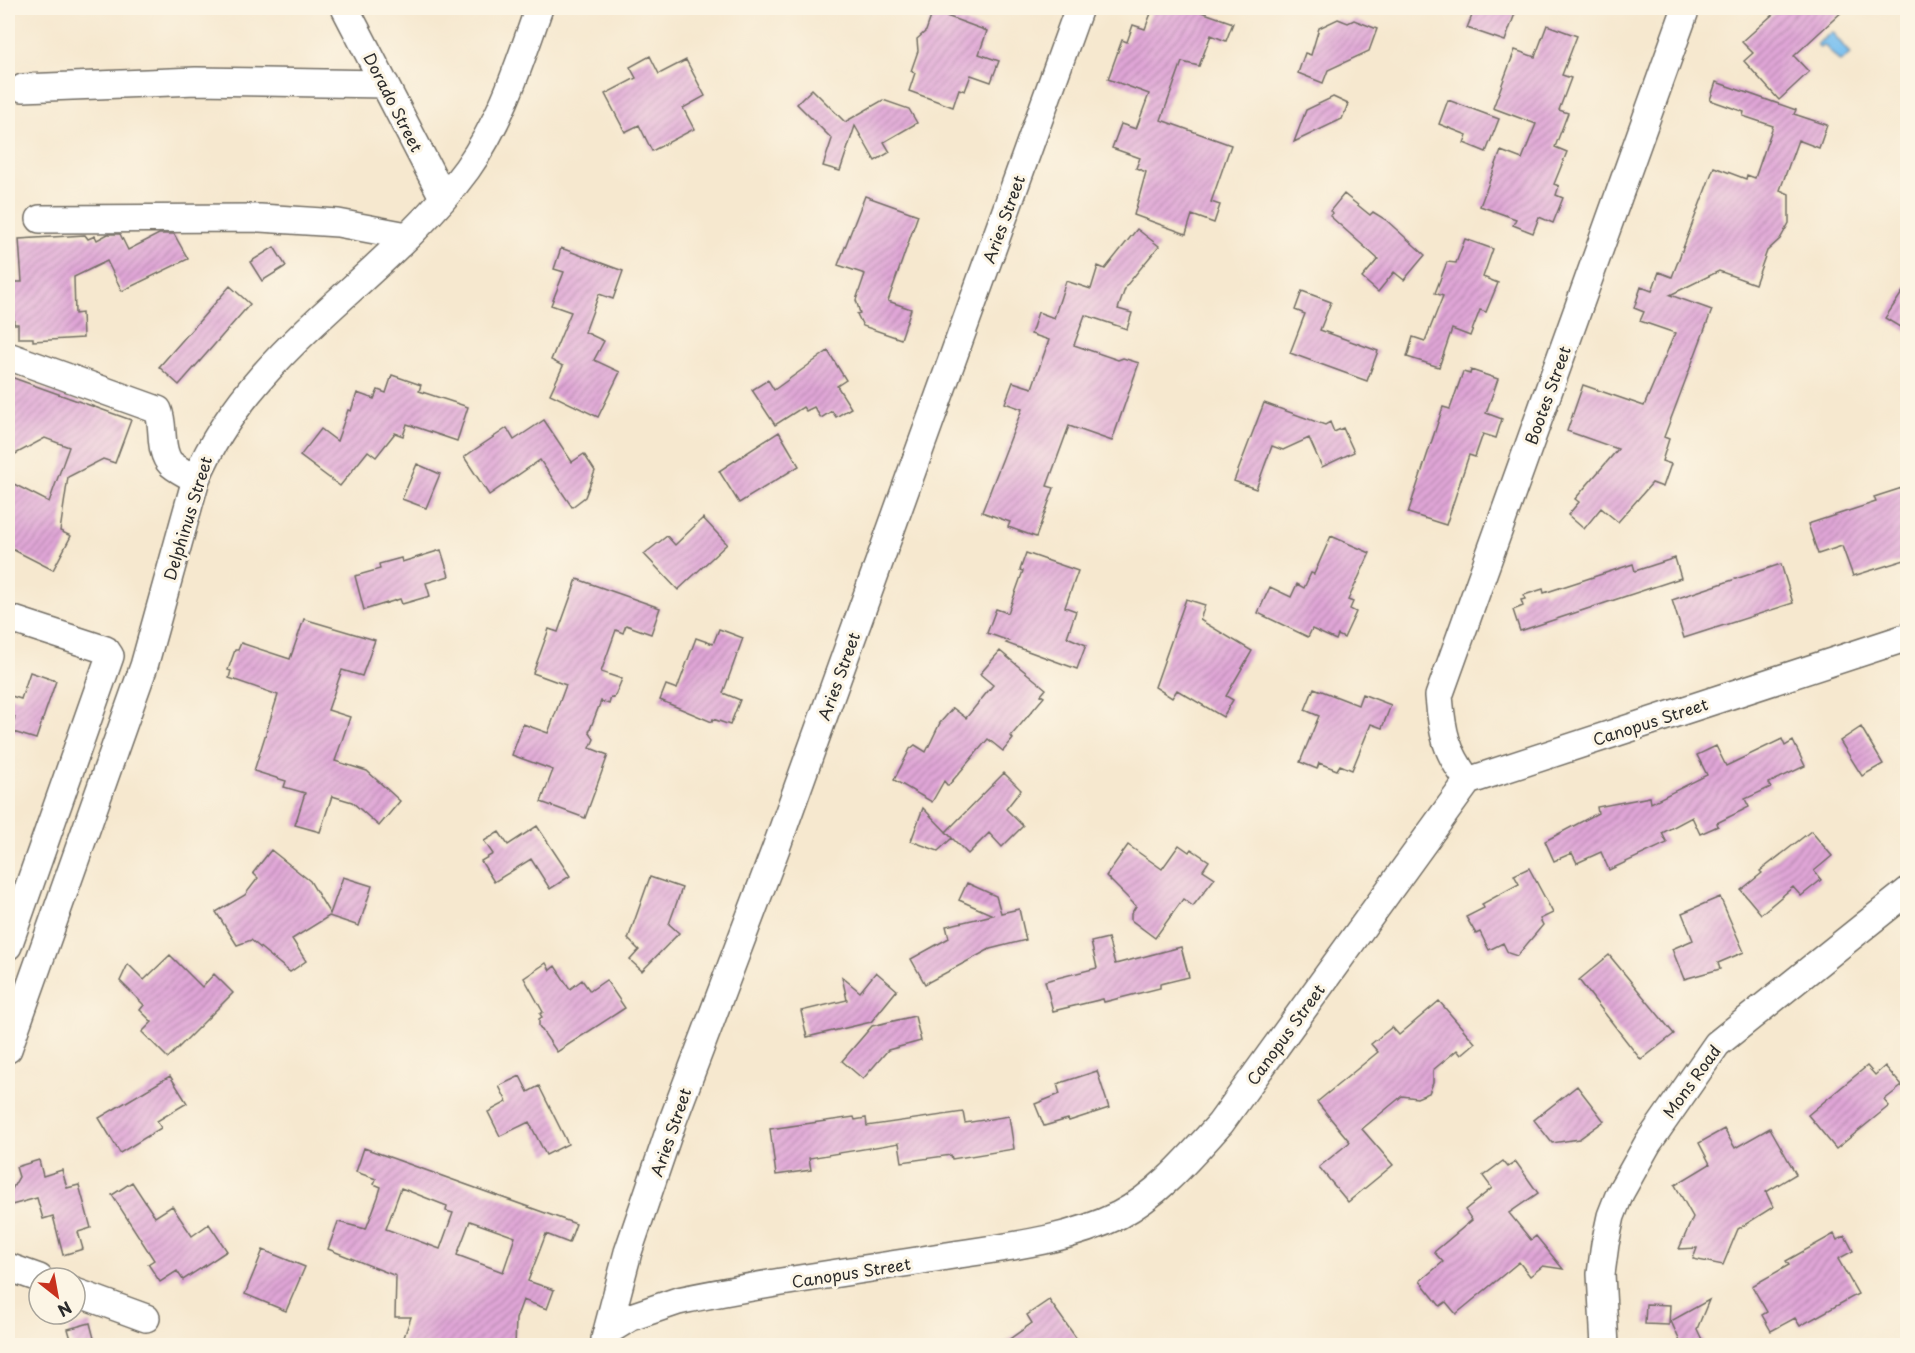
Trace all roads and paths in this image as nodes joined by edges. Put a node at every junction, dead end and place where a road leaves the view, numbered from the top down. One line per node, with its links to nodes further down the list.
1 (345, 8): 5 (street, Dorado Street)
2 (539, 8): 7 (street, Delphinus Street)
3 (1079, 8): 22 (street, Aries Street)
4 (1686, 8): 14 (street, Bootes Street)
5 (385, 84): 6 (street); 7 (street, Dorado Street)
6 (23, 88)
7 (444, 196): 9 (street, Delphinus Street)
8 (40, 219): 9 (street)
9 (408, 236): 11 (street, Delphinus Street)
10 (8, 356): 11 (street)
11 (196, 479): 17 (street, Delphinus Street)
12 (8, 618): 16 (street)
13 (1908, 637): 14 (street, Canopus Street)
14 (1468, 781): 22 (street, Canopus Street)
15 (1908, 891): 23 (street, Mons Road)
16 (8, 946)
17 (8, 1049)
18 (8, 1267): 19 (street)
19 (27, 1274)
20 (87, 1296): 21 (street)
21 (146, 1318)
22 (605, 1338)
23 (1605, 1346)

